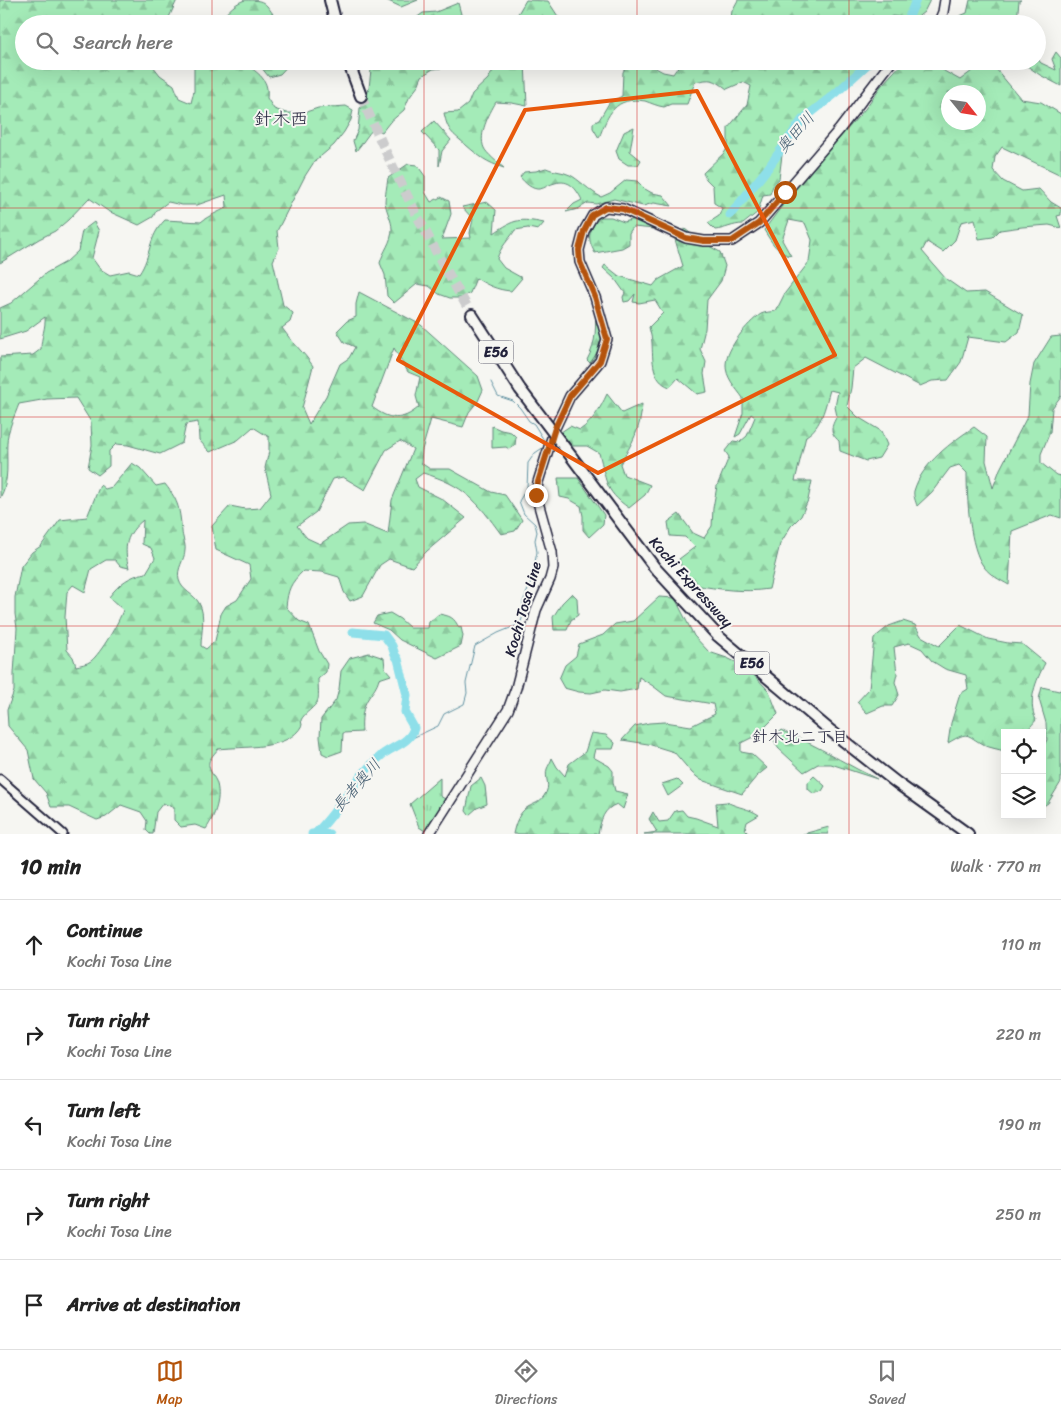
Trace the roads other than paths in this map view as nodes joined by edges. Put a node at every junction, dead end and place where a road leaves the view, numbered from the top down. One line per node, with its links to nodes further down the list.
1 (330, 0): 3 (highway)
2 (946, 0): 4 (main road)
3 (334, 15)
4 (942, 15)
5 (351, 70): 7 (highway)
6 (885, 70): 11 (main road, Kochi Tosa Line)
7 (361, 96)
8 (472, 314): 12 (highway, Kochi Expressway / E56, bridge)
9 (0, 780): 10 (street)
10 (63, 834)
11 (429, 834)
12 (968, 834)

